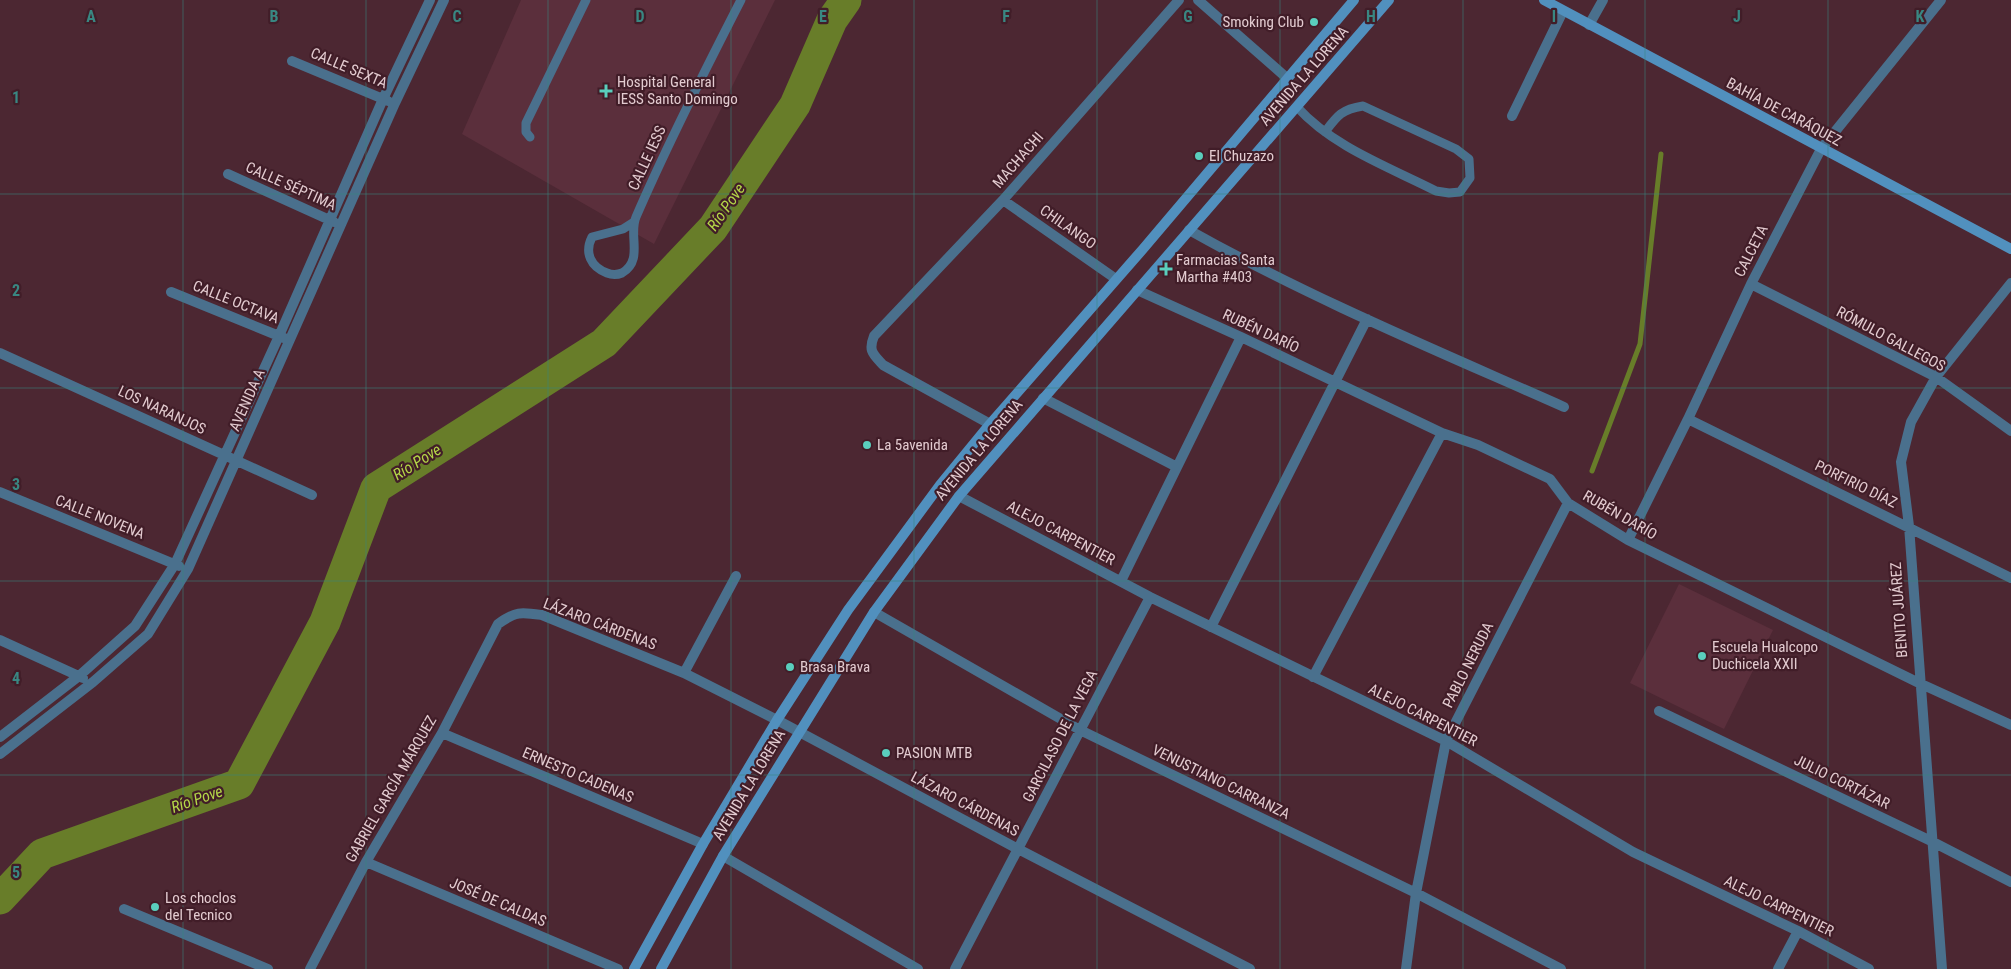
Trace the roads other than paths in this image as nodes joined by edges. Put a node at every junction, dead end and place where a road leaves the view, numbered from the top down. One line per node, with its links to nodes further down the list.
1 (430, 0): 16 (street, AVENIDA A)
2 (444, 0): 17 (street, AVENIDA A)
3 (586, 0): 21 (lane)
4 (741, 0): 26 (lane, CALLE IESS)
5 (1179, 0): 24 (street, MACHACHI)
6 (1198, 0): 15 (street)
7 (1354, 0): 15 (main road, AVENIDA LA LORENA)
8 (1389, 0): 18 (main road, AVENIDA LA LORENA)
9 (1544, 0): 12 (main road, BAHÍA DE CARÁQUEZ)
10 (1603, 0): 13 (street)
11 (1940, 0): 22 (street, CALCETA)
12 (1563, 11): 13 (main road, BAHÍA DE CARÁQUEZ); 19 (street)
13 (1589, 25): 22 (main road, BAHÍA DE CARÁQUEZ)
14 (292, 61): 16 (street, CALLE SEXTA)
15 (1288, 79): 30 (main road, AVENIDA LA LORENA)
16 (383, 99): 17 (street, CALLE SEXTA); 25 (street, AVENIDA A)
17 (396, 104): 27 (street, AVENIDA A)
18 (1297, 107): 20 (lane); 28 (main road, AVENIDA LA LORENA)
19 (1512, 116)
20 (1325, 132): 20 (lane)
21 (530, 137)
22 (1821, 149): 29 (main road, BAHÍA DE CARÁQUEZ); 32 (street, CALCETA)
23 (228, 174): 25 (street, CALLE SÉPTIMA)
24 (1003, 200): 30 (street, CHILANGO); 45 (street, MACHACHI)
25 (330, 220): 27 (street, CALLE SÉPTIMA); 36 (street, AVENIDA A)
26 (634, 222): 26 (lane, CALLE IESS)
27 (341, 225): 38 (street, AVENIDA A)
28 (1189, 230): 33 (main road, AVENIDA LA LORENA); 35 (street)
29 (2011, 249)
30 (1116, 279): 45 (main road, AVENIDA LA LORENA)
31 (2011, 283): 40 (street, BENITO JUÁREZ)
32 (1751, 284): 40 (street, RÓMULO GALLEGOS); 44 (street, CALCETA)
33 (1137, 290): 37 (street, RUBÉN DARÍO); 42 (main road, AVENIDA LA LORENA)
34 (171, 292): 36 (street, CALLE OCTAVA)
35 (1367, 319): 41 (street); 43 (street)
36 (279, 336): 38 (street, CALLE OCTAVA); 48 (street, AVENIDA A)
37 (1241, 337): 41 (street, RUBÉN DARÍO); 50 (street)
38 (290, 341): 49 (street, AVENIDA A)
39 (0, 353): 48 (street, LOS NARANJOS)
40 (1936, 377): 46 (street, RÓMULO GALLEGOS); 55 (street, BENITO JUÁREZ)
41 (1335, 383): 47 (street, RUBÉN DARÍO); 65 (street)
42 (1043, 398): 50 (street); 53 (main road, AVENIDA LA LORENA)
43 (1564, 406)
44 (1688, 419): 55 (street, PORFIRIO DÍAZ); 56 (street, CALCETA)
45 (990, 424): 73 (main road, AVENIDA LA LORENA)
46 (2011, 431)
47 (1442, 433): 54 (street, RUBÉN DARÍO); 69 (street)
48 (225, 456): 49 (street, LOS NARANJOS); 57 (street, AVENIDA A)
49 (237, 461): 52 (street, LOS NARANJOS); 58 (street, AVENIDA A)
50 (1178, 467): 61 (street)
51 (0, 492): 57 (street, CALLE NOVENA)
52 (312, 495)
53 (958, 496): 61 (street, ALEJO CARPENTIER); 63 (main road, AVENIDA LA LORENA)
54 (1568, 503): 56 (street, RUBÉN DARÍO); 79 (street, PABLO NERUDA)
55 (1909, 526): 60 (street, PORFIRIO DÍAZ); 71 (street, BENITO JUÁREZ)
56 (1628, 540): 71 (street, RUBÉN DARÍO)
57 (175, 564): 58 (street, CALLE NOVENA); 68 (street, AVENIDA A)
58 (188, 569): 70 (street, AVENIDA A)
59 (736, 576): 67 (street)
60 (2011, 578)
61 (1121, 581): 62 (street, ALEJO CARPENTIER)
62 (1150, 597): 65 (street, ALEJO CARPENTIER); 75 (street, GARCILASO DE LA VEGA)
63 (874, 612): 75 (street, VENUSTIANO CARRANZA); 76 (main road, AVENIDA LA LORENA)
64 (498, 624): 67 (street, LÁZARO CÁRDENAS); 77 (street, GABRIEL GARCÍA MÁRQUEZ)
65 (1211, 627): 69 (street, ALEJO CARPENTIER)
66 (0, 640): 68 (street)
67 (684, 673): 73 (street, LÁZARO CÁRDENAS)
68 (79, 676): 70 (street); 78 (street, AVENIDA A)
69 (1313, 677): 79 (street, ALEJO CARPENTIER)
70 (93, 682): 80 (street, AVENIDA A)
71 (1919, 682): 74 (street, RUBÉN DARÍO); 81 (street, BENITO JUÁREZ)
72 (1659, 711): 81 (street, JULIO CORTÁZAR)
73 (777, 720): 76 (street, LÁZARO CÁRDENAS); 82 (main road, AVENIDA LA LORENA)
74 (2011, 725)
75 (1080, 730): 83 (street, GARCILASO DE LA VEGA); 87 (street, VENUSTIANO CARRANZA)
76 (798, 732): 83 (street, LÁZARO CÁRDENAS); 84 (main road, AVENIDA LA LORENA)
77 (442, 733): 82 (street, ERNESTO CADENAS); 85 (street, GABRIEL GARCÍA MÁRQUEZ)
78 (0, 737)
79 (1446, 742): 87 (street, PABLO NERUDA); 89 (street, ALEJO CARPENTIER)
80 (0, 754)
81 (1931, 841): 86 (street, JULIO CORTÁZAR); 102 (street, BENITO JUÁREZ)
82 (703, 844): 93 (main road, AVENIDA LA LORENA)
83 (1018, 849): 96 (street, GARCILASO DE LA VEGA); 97 (street, LÁZARO CÁRDENAS)
84 (723, 856): 94 (main road, AVENIDA LA LORENA); 95 (street)
85 (366, 862): 91 (street, GABRIEL GARCÍA MÁRQUEZ); 92 (street, JOSÉ DE CALDAS)
86 (2011, 882)
87 (1416, 893): 98 (street, PABLO NERUDA); 99 (street, VENUSTIANO CARRANZA)
88 (124, 909): 90 (street)
89 (1798, 931): 100 (street); 101 (street, ALEJO CARPENTIER)
90 (268, 969)
91 (310, 969)
92 (618, 969)
93 (634, 969)
94 (661, 969)
95 (918, 969)
96 (955, 969)
97 (1250, 969)
98 (1406, 969)
99 (1561, 969)
100 (1778, 969)
101 (1869, 969)
102 (1942, 969)

